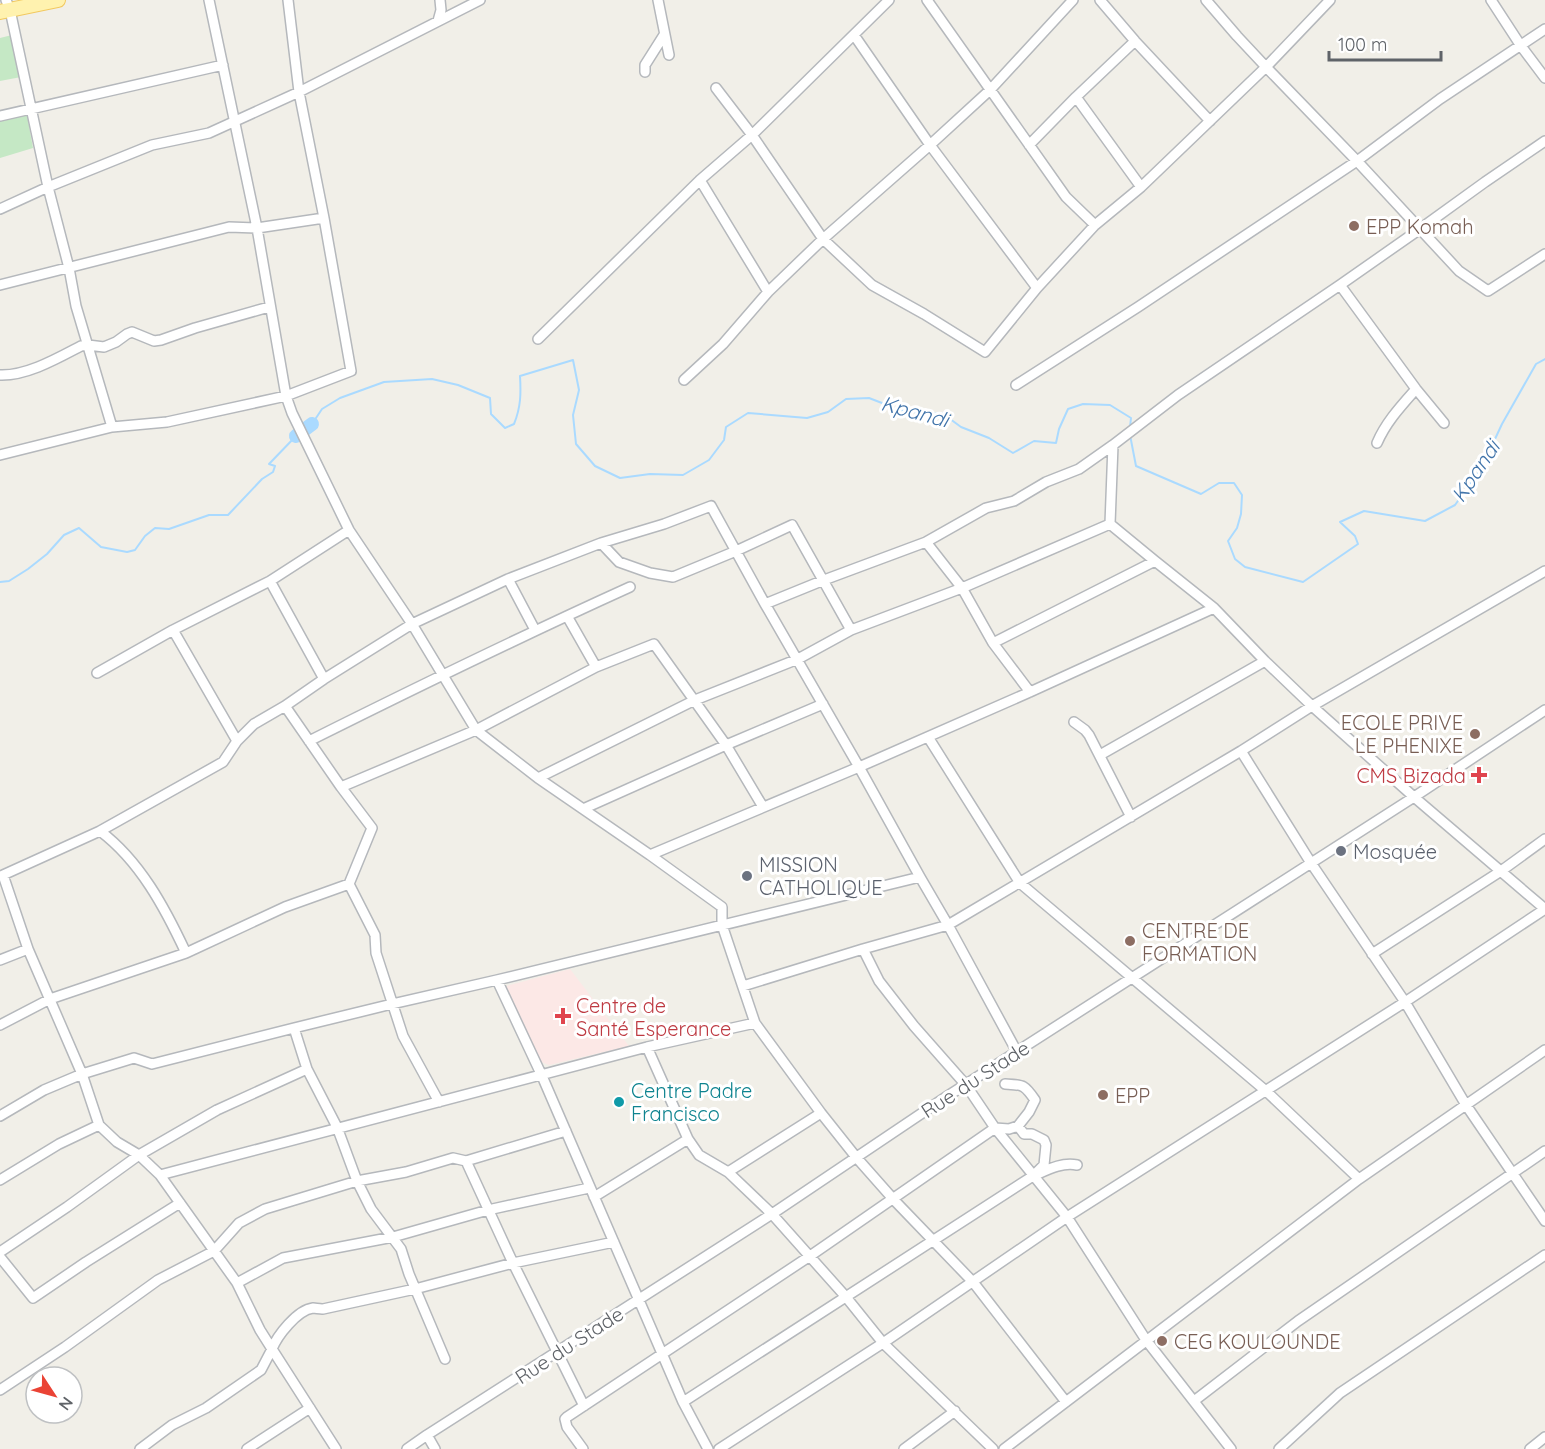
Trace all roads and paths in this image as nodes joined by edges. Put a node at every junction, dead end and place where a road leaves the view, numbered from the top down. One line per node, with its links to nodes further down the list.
1 (58, 0): 14 (main road)
2 (209, 0): 22 (street)
3 (288, 0): 28 (street)
4 (440, 0): 15 (street)
5 (480, 0): 15 (street)
6 (658, 0): 17 (street)
7 (889, 0): 18 (street)
8 (927, 0): 27 (street)
9 (1073, 0): 27 (street)
10 (1100, 0): 19 (street)
11 (1206, 0): 23 (street)
12 (1330, 0): 23 (street)
13 (1491, 0): 20 (street)
14 (5, 7): 30 (street)
15 (438, 21): 28 (street)
16 (1545, 29): 20 (street)
17 (664, 35): 21 (street); 24 (street)
18 (854, 35): 34 (street); 36 (street)
19 (1135, 41): 29 (street); 33 (street)
20 (1521, 46): 25 (street); 38 (street)
21 (669, 55)
22 (222, 65): 30 (street); 32 (street)
23 (1266, 67): 33 (street); 38 (street)
24 (645, 72)
25 (1545, 78)
26 (716, 88): 34 (street)
27 (990, 90): 36 (street); 37 (street)
28 (299, 92): 32 (street); 43 (street)
29 (1076, 97): 37 (street); 41 (street)
30 (32, 108): 31 (street); 40 (street)
31 (0, 116)
32 (234, 121): 40 (street); 45 (street)
33 (1210, 121): 41 (street)
34 (753, 135): 39 (street); 47 (street)
35 (1545, 141): 46 (street)
36 (930, 145): 47 (street); 52 (street)
37 (1029, 145): 44 (street)
38 (1358, 160): 46 (street); 59 (street)
39 (699, 180): 53 (street); 55 (street)
40 (48, 187): 42 (street); 49 (street)
41 (1141, 187): 44 (street)
42 (0, 209)
43 (324, 218): 45 (street); 61 (street)
44 (1095, 225): 52 (street)
45 (256, 228): 49 (street); 54 (street)
46 (1420, 229): 48 (street); 51 (street)
47 (823, 239): 52 (street); 53 (street)
48 (1545, 254)
49 (69, 268): 50 (street); 56 (street)
50 (0, 285)
51 (1340, 285): 60 (street); 64 (street)
52 (1036, 288)
53 (768, 292): 58 (street)
54 (269, 307): 56 (street); 61 (street)
55 (538, 339)
56 (88, 345): 57 (street); 63 (street)
57 (0, 375)
58 (684, 380)
59 (1016, 386)
60 (1416, 389): 62 (street); 65 (street)
61 (286, 396): 63 (street); 68 (street)
62 (1444, 423)
63 (112, 427): 66 (street)
64 (1117, 442): 67 (street); 70 (street)
65 (1377, 443)
66 (0, 455)
67 (1110, 524): 72 (street); 78 (street)
68 (349, 530): 76 (street); 82 (street)
69 (601, 543): 71 (street); 71 (street); 74 (street)
70 (926, 543): 75 (street); 78 (street)
71 (736, 551): 75 (street); 79 (street)
72 (1155, 561): 80 (street); 86 (street)
73 (1545, 571): 97 (street)
74 (508, 579): 82 (street); 84 (street)
75 (824, 580): 79 (street); 85 (street)
76 (270, 581): 83 (street); 92 (street)
77 (630, 587): 81 (street)
78 (962, 588): 85 (street); 86 (street)
79 (765, 604): 87 (street)
80 (1214, 608): 88 (street); 93 (street)
81 (567, 616): 84 (street); 89 (street)
82 (412, 624): 91 (street); 92 (street)
83 (173, 630): 90 (street); 102 (street)
84 (535, 630): 91 (street)
85 (851, 630): 87 (street)
86 (993, 643): 93 (street)
87 (798, 659): 94 (street); 95 (street)
88 (1264, 661): 97 (street); 106 (street)
89 (596, 667): 94 (street); 100 (street)
90 (96, 673)
91 (442, 674): 100 (street); 103 (street)
92 (324, 679): 96 (street)
93 (1030, 692): 101 (street)
94 (695, 700): 104 (street); 108 (street)
95 (823, 704): 104 (street); 107 (street)
96 (285, 706): 102 (street); 103 (street)
97 (1312, 706): 105 (street); 110 (street)
98 (1545, 710): 110 (street, Rue du Stade)
99 (1074, 722): 106 (street)
100 (476, 730): 108 (street); 109 (street)
101 (928, 737): 107 (street); 120 (street)
102 (237, 741): 114 (street)
103 (309, 741): 109 (street)
104 (726, 745): 111 (street); 112 (street)
105 (1241, 751): 113 (street); 117 (street)
106 (1100, 755): 113 (street)
107 (859, 766): 111 (street); 119 (street)
108 (538, 778): 112 (street)
109 (341, 787): 121 (street)
110 (1414, 797): 117 (street, Rue du Stade); 118 (street)
111 (763, 807): 116 (street)
112 (583, 809): 116 (street)
113 (1131, 817): 120 (street)
114 (100, 831): 125 (street); 127 (street)
115 (1545, 839): 118 (street)
116 (650, 855): 123 (street)
117 (1311, 863): 128 (street); 130 (street, Rue du Stade)
118 (1500, 871): 122 (street); 128 (street)
119 (920, 877): 123 (street); 124 (street)
120 (1020, 883): 124 (street); 130 (street)
121 (350, 884): 127 (street); 135 (street)
122 (1545, 909): 134 (street)
123 (722, 925): 131 (street); 132 (street)
124 (948, 925): 126 (street); 141 (street)
125 (28, 949): 129 (street); 133 (street)
126 (862, 949): 132 (street); 145 (street)
127 (186, 952): 133 (street)
128 (1372, 954): 134 (street)
129 (0, 960)
130 (1131, 978): 141 (street, Rue du Stade); 147 (street)
131 (497, 980): 135 (street); 144 (street)
132 (743, 986): 136 (street)
133 (50, 999): 137 (street); 143 (street)
134 (1405, 1002): 147 (street); 149 (street)
135 (392, 1004): 138 (street); 148 (street)
136 (755, 1023): 139 (street); 150 (street)
137 (0, 1025)
138 (294, 1028): 142 (street); 143 (street)
139 (647, 1047): 144 (street); 157 (street)
140 (1545, 1050): 149 (street)
141 (1017, 1052): 145 (street, Rue du Stade)
142 (307, 1069): 154 (street); 159 (street)
143 (81, 1074): 151 (street); 152 (street)
144 (542, 1076): 148 (street); 156 (street)
145 (966, 1084): 155 (street); 160 (street, Rue du Stade)
146 (1005, 1084): 153 (street)
147 (1266, 1091): 167 (street); 175 (street)
148 (439, 1102): 154 (street)
149 (1466, 1105): 165 (street); 167 (street)
150 (821, 1113): 160 (street); 163 (street)
151 (0, 1116)
152 (99, 1125): 159 (street); 168 (street)
153 (1018, 1126): 155 (street); 166 (street)
154 (337, 1127): 164 (street); 169 (street)
155 (995, 1128): 166 (street); 171 (street)
156 (566, 1131): 161 (street); 170 (street)
157 (688, 1139): 163 (street); 170 (street)
158 (1545, 1151): 165 (street)
159 (139, 1155): 164 (street); 181 (street)
160 (856, 1157): 171 (street); 174 (street, Rue du Stade)
161 (466, 1161): 169 (street); 173 (street)
162 (1077, 1165): 166 (street)
163 (728, 1172): 174 (street)
164 (160, 1174): 172 (street)
165 (1514, 1174): 176 (street); 200 (street)
166 (1033, 1176): 175 (street); 178 (street)
167 (1359, 1179): 193 (street)
168 (0, 1180)
169 (357, 1181): 177 (street); 180 (street)
170 (592, 1193): 173 (street); 179 (street)
171 (894, 1200): 178 (street); 183 (street)
172 (180, 1203): 180 (street); 184 (street)
173 (488, 1210): 177 (street); 185 (street)
174 (772, 1214): 183 (street); 190 (street, Rue du Stade)
175 (1067, 1217): 186 (street); 193 (street)
176 (1545, 1221)
177 (393, 1237): 187 (street); 188 (street)
178 (934, 1241): 186 (street); 189 (street)
179 (614, 1242): 185 (street); 190 (street)
180 (214, 1251): 187 (street); 199 (street)
181 (0, 1252)
182 (1545, 1255): 220 (street)
183 (810, 1256): 189 (street); 197 (street)
184 (0, 1257)
185 (513, 1263): 188 (street); 196 (street)
186 (973, 1282): 194 (street); 202 (street)
187 (237, 1283): 191 (street)
188 (416, 1289): 192 (street); 198 (street)
189 (846, 1297): 194 (street); 201 (street)
190 (639, 1300): 196 (street, Rue du Stade); 197 (street)
191 (260, 1330): 192 (street); 195 (street)
192 (282, 1332): 195 (street)
193 (1146, 1340): 200 (street); 202 (street)
194 (883, 1343): 205 (street); 215 (street)
195 (272, 1349): 204 (street); 208 (street)
196 (557, 1353): 203 (street); 206 (street, Rue du Stade)
197 (663, 1354): 201 (street); 203 (street)
198 (445, 1359)
199 (0, 1390)
200 (1194, 1401): 219 (street)
201 (683, 1402): 214 (street)
202 (1066, 1402): 218 (street)
203 (584, 1406): 213 (street)
204 (310, 1408): 209 (street); 210 (street)
205 (955, 1411): 216 (street); 217 (street)
206 (426, 1435): 211 (street, Rue du Stade); 212 (street)
207 (1545, 1437): 221 (street)
208 (140, 1449)
209 (247, 1449)
210 (336, 1449)
211 (407, 1449)
212 (435, 1449)
213 (584, 1449)
214 (708, 1449)
215 (719, 1449)
216 (904, 1449)
217 (993, 1449)
218 (1004, 1449)
219 (1231, 1449)
220 (1279, 1449)
221 (1530, 1449)

